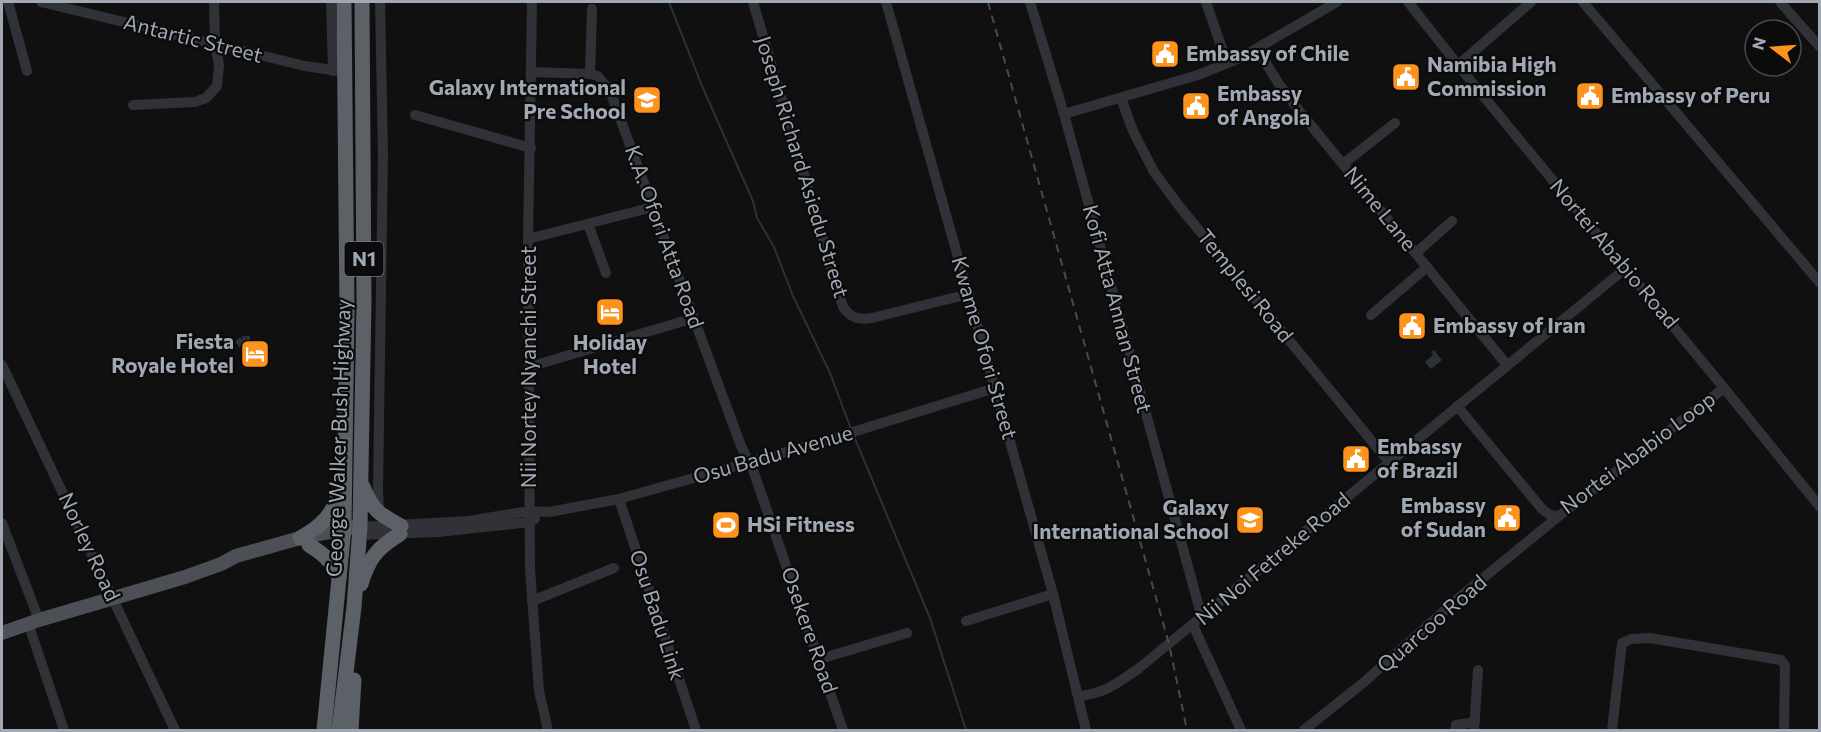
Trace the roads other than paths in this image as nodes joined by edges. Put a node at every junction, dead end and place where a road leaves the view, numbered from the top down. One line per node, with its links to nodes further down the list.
1 (8, 2): 24 (street)
2 (41, 2): 19 (street, Antartic Street)
3 (214, 2): 19 (street)
4 (331, 2): 25 (street)
5 (344, 2): 25 (highway, N1)
6 (362, 2): 56 (highway, George Walker Bush Highway / N1)
7 (380, 2): 59 (street)
8 (532, 2): 26 (street, Nii Nortey Nyanchi Street)
9 (753, 2): 44 (street, Joseph Richard Asiedu Street)
10 (886, 2): 44 (street, Kwame Ofori Street)
11 (1029, 2): 30 (street, Kofi Atta Annan Street)
12 (1206, 2): 22 (street)
13 (1337, 2): 21 (street)
14 (1408, 2): 23 (street, Nortei Ababio Road)
15 (1531, 2): 23 (street)
16 (1583, 2): 43 (street)
17 (1780, 2): 20 (street)
18 (592, 9): 27 (street)
19 (215, 44): 25 (street, Antartic Street); 29 (street)
20 (1820, 47)
21 (1257, 49): 22 (street); 34 (street, Nime Lane)
22 (1227, 63): 28 (street)
23 (1458, 65): 41 (street, Nortei Ababio Road)
24 (27, 71)
25 (339, 71): 55 (highway, George Walker Bush Highway / N1)
26 (532, 72): 27 (street); 33 (street, Nii Nortey Nyanchi Street)
27 (590, 74): 35 (street, K.A. Ofori Atta Road)
28 (1121, 98): 30 (street); 54 (street, Templesi Road)
29 (133, 105)
30 (1064, 114): 74 (street, Kofi Atta Annan Street)
31 (415, 115): 33 (street)
32 (1395, 123): 34 (street)
33 (531, 148): 38 (street, Nii Nortey Nyanchi Street)
34 (1344, 164): 39 (street, Nime Lane)
35 (653, 207): 37 (street); 46 (street, K.A. Ofori Atta Road)
36 (1452, 221): 39 (street)
37 (588, 224): 38 (street); 42 (street)
38 (528, 239): 49 (street, Nii Nortey Nyanchi Street)
39 (1416, 252): 40 (street, Nime Lane)
40 (1427, 267): 45 (street); 48 (street, Nime Lane)
41 (1626, 268): 48 (street, Nii Noi Fetreke Road); 51 (street, Nortei Ababio Road)
42 (606, 273)
43 (1820, 283)
44 (969, 294): 50 (street, Kwame Ofori Street)
45 (1371, 315)
46 (694, 318): 49 (street); 53 (street, K.A. Ofori Atta Road)
47 (2, 365): 69 (street, Norley Road)
48 (1507, 365): 52 (street, Nii Noi Fetreke Road)
49 (529, 367): 61 (street, Nii Nortey Nyanchi Street)
50 (995, 387): 53 (street, Osu Badu Avenue); 68 (street, Kwame Ofori Street)
51 (1724, 388): 58 (street, Nortei Ababio Road); 60 (street, Nortei Ababio Loop)
52 (1457, 406): 54 (street, Nii Noi Fetreke Road); 60 (street, Nortei Ababio Loop)
53 (749, 462): 57 (street, Osu Badu Avenue); 78 (street, Osekere Road)
54 (1389, 462): 74 (street, Nii Noi Fetreke Road)
55 (345, 469): 64 (highway, George Walker Bush Highway / N1); 65 (highway)
56 (360, 482): 59 (highway); 64 (highway, George Walker Bush Highway / N1)
57 (619, 499): 61 (street, Osu Badu Avenue); 88 (street, Osu Badu Link)
58 (1820, 507)
59 (379, 514): 63 (highway)
60 (1559, 516): 92 (street, Quarcoo Road)
61 (530, 517): 63 (street, Osu Badu Avenue); 70 (street, Nii Nortey Nyanchi Street)
62 (2, 523): 73 (street)
63 (401, 530): 64 (street, Osu Badu Avenue); 71 (highway)
64 (351, 532): 65 (main road); 67 (highway, George Walker Bush Highway / N1); 71 (highway, George Walker Bush Highway / N1)
65 (304, 541): 67 (highway); 69 (main road)
66 (614, 568): 70 (street)
67 (339, 577): 84 (highway, George Walker Bush Highway / N1)
68 (1053, 594): 72 (street); 80 (street, Kwame Ofori Street)
69 (113, 598): 73 (main road); 83 (street, Norley Road)
70 (532, 601): 87 (street, Nii Nortey Nyanchi Street)
71 (354, 607): 77 (highway, George Walker Bush Highway / N1)
72 (966, 621)
73 (34, 622): 75 (main road); 82 (street)
74 (1198, 622): 80 (street, Nii Noi Fetreke Road); 91 (street, Kofi Atta Annan Street)
75 (2, 633)
76 (907, 633): 78 (street)
77 (350, 640): 85 (highway, George Walker Bush Highway / N1); 86 (highway)
78 (820, 659): 89 (street, Osekere Road)
79 (1479, 670): 81 (street)
80 (1079, 696): 90 (street, Kwame Ofori Street)
81 (1474, 726): 93 (street)
82 (64, 730)
83 (175, 730)
84 (324, 730)
85 (339, 730)
86 (351, 730)
87 (548, 730)
88 (696, 730)
89 (843, 730)
90 (1086, 730)
91 (1241, 730)
92 (1304, 730)
93 (1455, 730)
94 (1612, 730): 95 (street)
95 (1784, 730)

